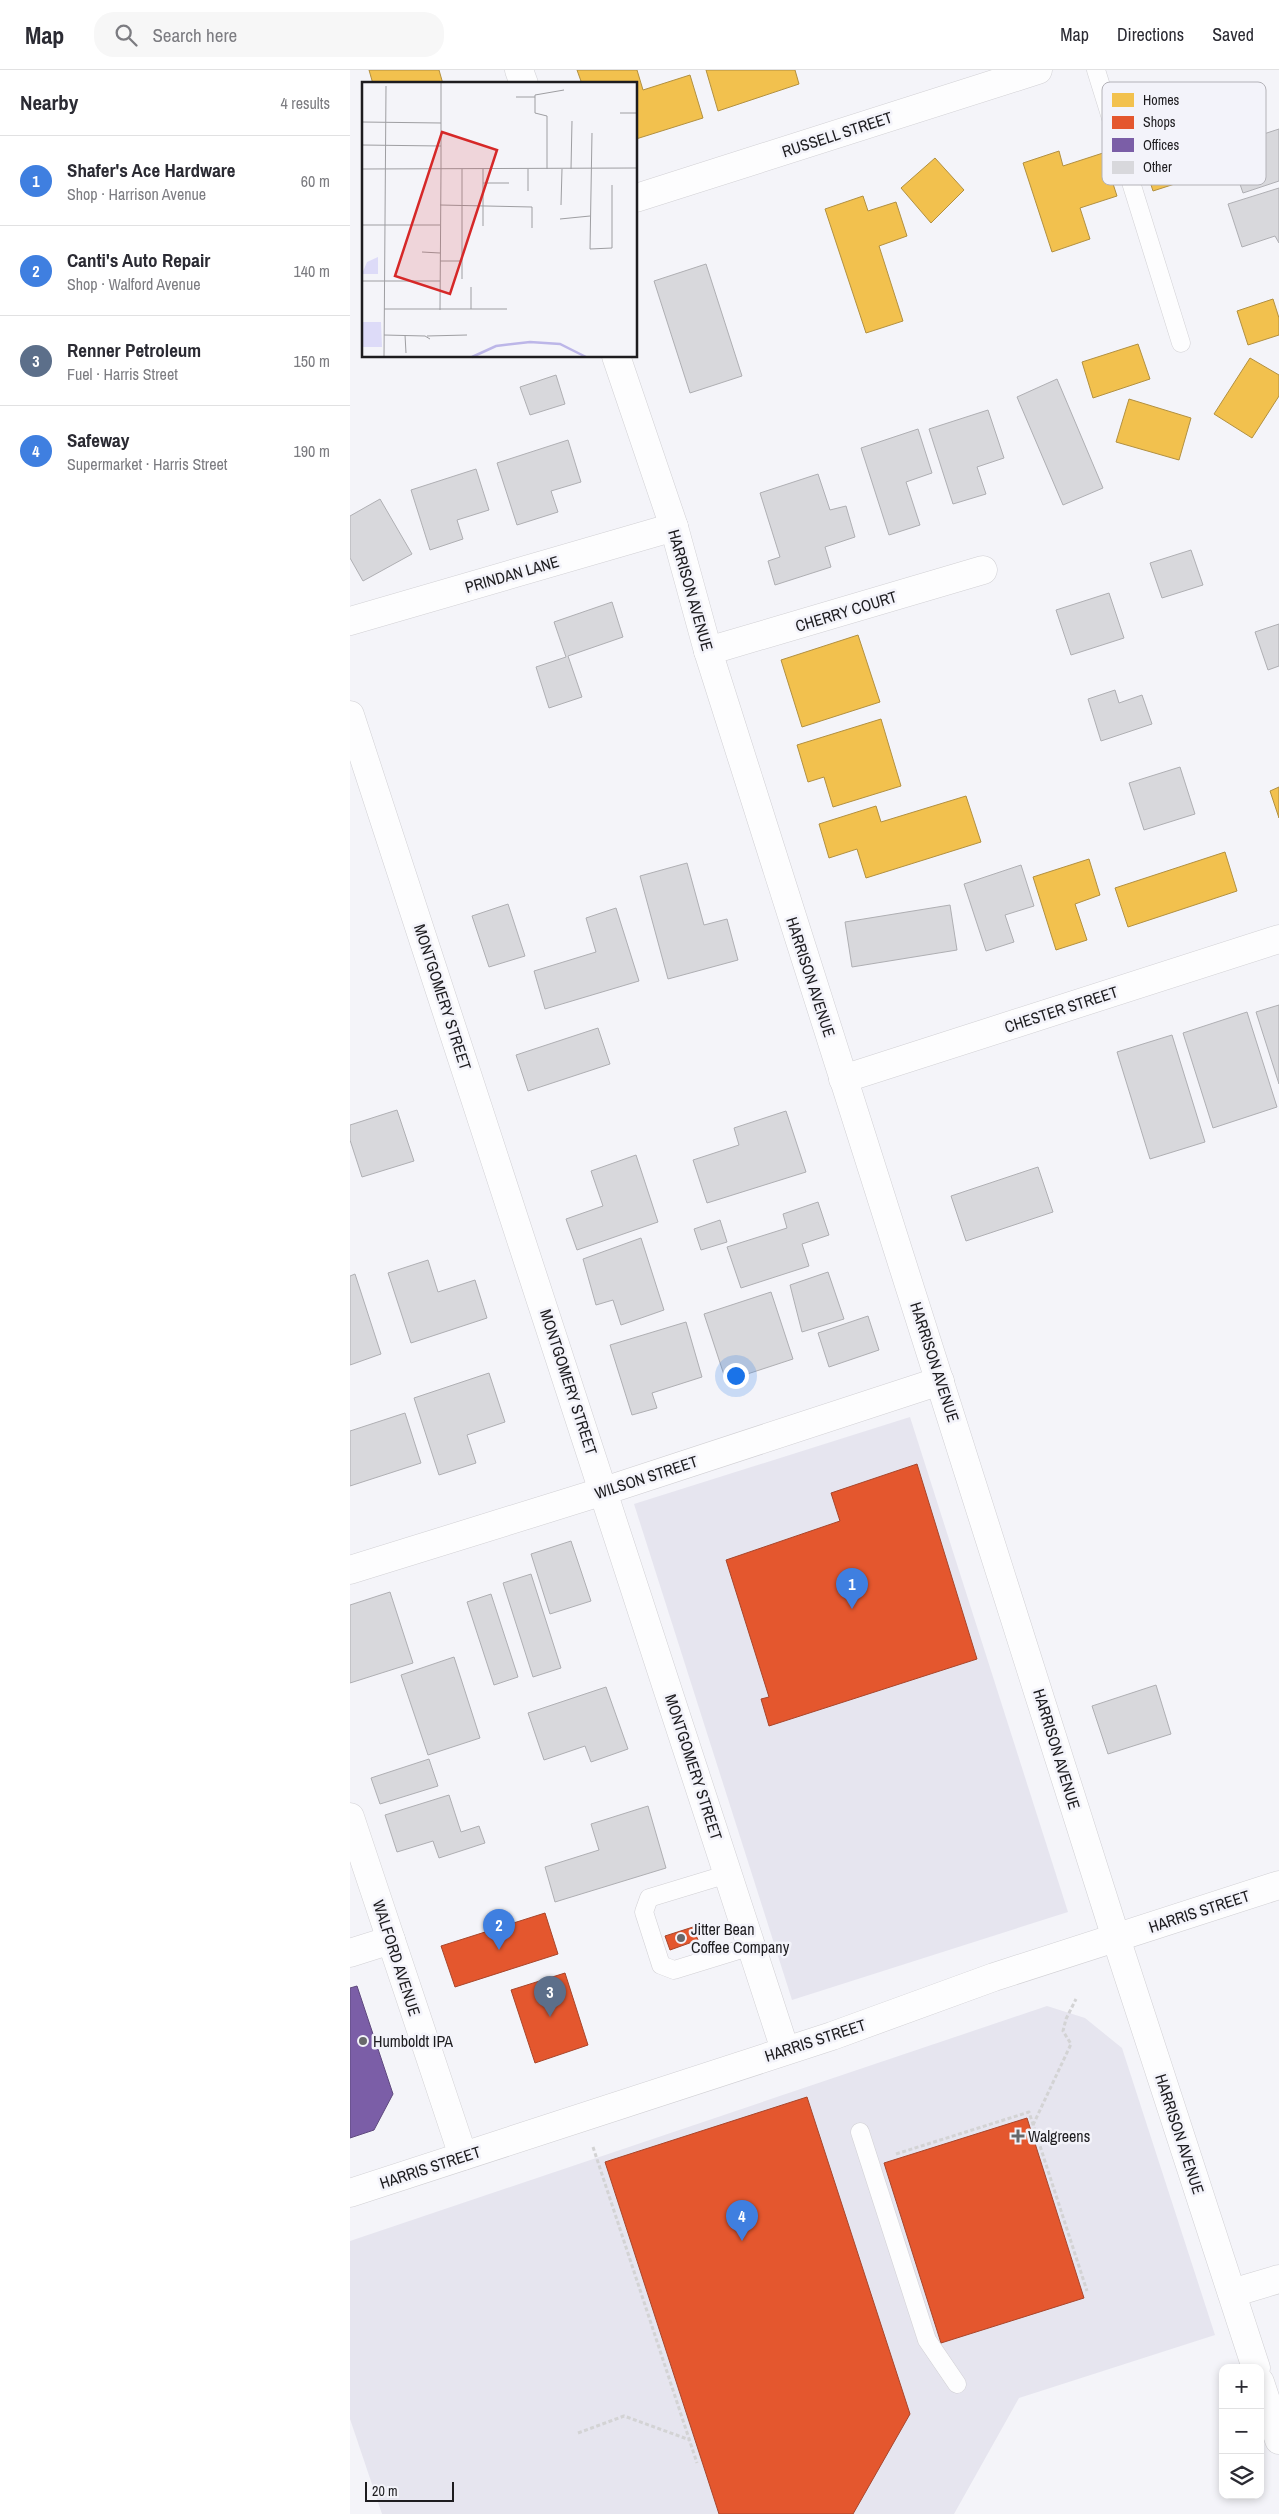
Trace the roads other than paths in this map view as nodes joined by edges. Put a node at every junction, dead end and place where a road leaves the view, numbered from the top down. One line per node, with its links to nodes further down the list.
1 (1038, 70): 5 (street, RUSSELL STREET)
2 (1096, 70): 3 (lane)
3 (1102, 89)
4 (1132, 185): 6 (lane)
5 (638, 197)
6 (1181, 343)
7 (617, 358): 8 (street, HARRISON AVENUE)
8 (674, 527): 10 (street, PRINDAN LANE); 11 (street, HARRISON AVENUE)
9 (983, 570): 11 (street, CHERRY COURT)
10 (350, 621)
11 (708, 651): 14 (street, HARRISON AVENUE)
12 (350, 714): 16 (street, MONTGOMERY STREET)
13 (1279, 939): 14 (street, CHESTER STREET)
14 (843, 1079): 15 (street, HARRISON AVENUE)
15 (940, 1381): 16 (street, WILSON STREET); 21 (street, HARRISON AVENUE)
16 (604, 1491): 17 (street, WILSON STREET); 19 (street, MONTGOMERY STREET)
17 (350, 1570)
18 (350, 1817): 22 (street, WALFORD AVENUE)
19 (728, 1874): 23 (street, MONTGOMERY STREET); 23 (lane)
20 (1279, 1885): 21 (street, HARRIS STREET)
21 (1116, 1938): 25 (street, HARRIS STREET); 30 (street, HARRISON AVENUE)
22 (391, 1940): 24 (street); 27 (street, WALFORD AVENUE)
23 (752, 1946): 25 (street, MONTGOMERY STREET)
24 (350, 1953)
25 (785, 2050): 27 (street, HARRIS STREET)
26 (860, 2132): 32 (lane)
27 (463, 2156): 28 (street, HARRIS STREET)
28 (350, 2193)
29 (1279, 2279): 30 (street)
30 (1232, 2293): 31 (street, HARRISON AVENUE)
31 (1255, 2364)
32 (957, 2384)
33 (1264, 2394): 34 (street)
34 (1279, 2440)

